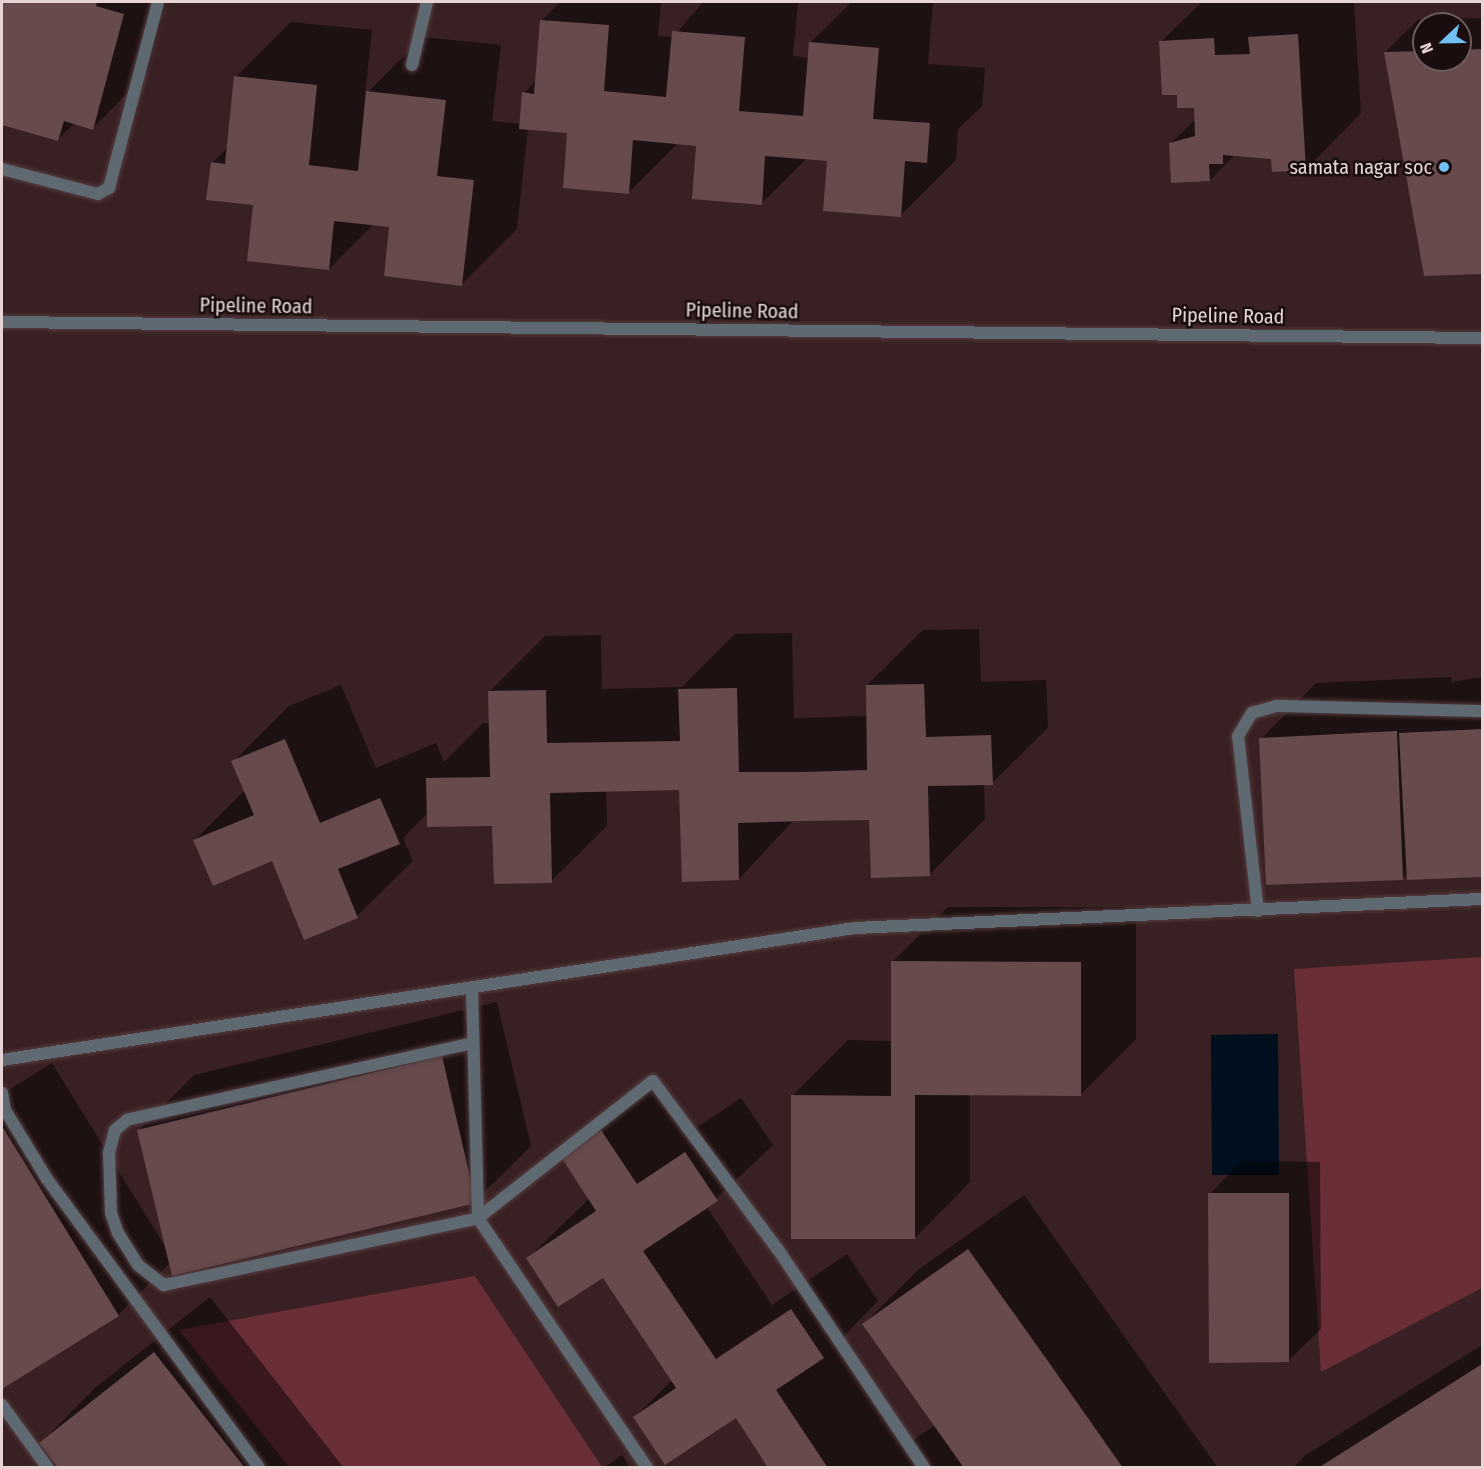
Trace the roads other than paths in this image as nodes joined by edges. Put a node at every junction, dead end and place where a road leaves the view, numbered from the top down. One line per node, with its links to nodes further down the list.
1 (158, 2): 4 (street)
2 (427, 2): 3 (street)
3 (412, 65)
4 (2, 168)
5 (2, 322): 6 (street, Pipeline Road)
6 (1482, 338)
7 (1482, 711): 9 (street)
8 (1482, 899): 9 (street)
9 (1258, 911): 10 (street)
10 (472, 988): 11 (street); 12 (street)
11 (473, 1043): 15 (street); 15 (street)
12 (2, 1059)
13 (2, 1093): 14 (street)
14 (3, 1110): 18 (street)
15 (478, 1218): 19 (street); 20 (street)
16 (2, 1405): 17 (street)
17 (48, 1467)
18 (259, 1467)
19 (647, 1467)
20 (924, 1467)

